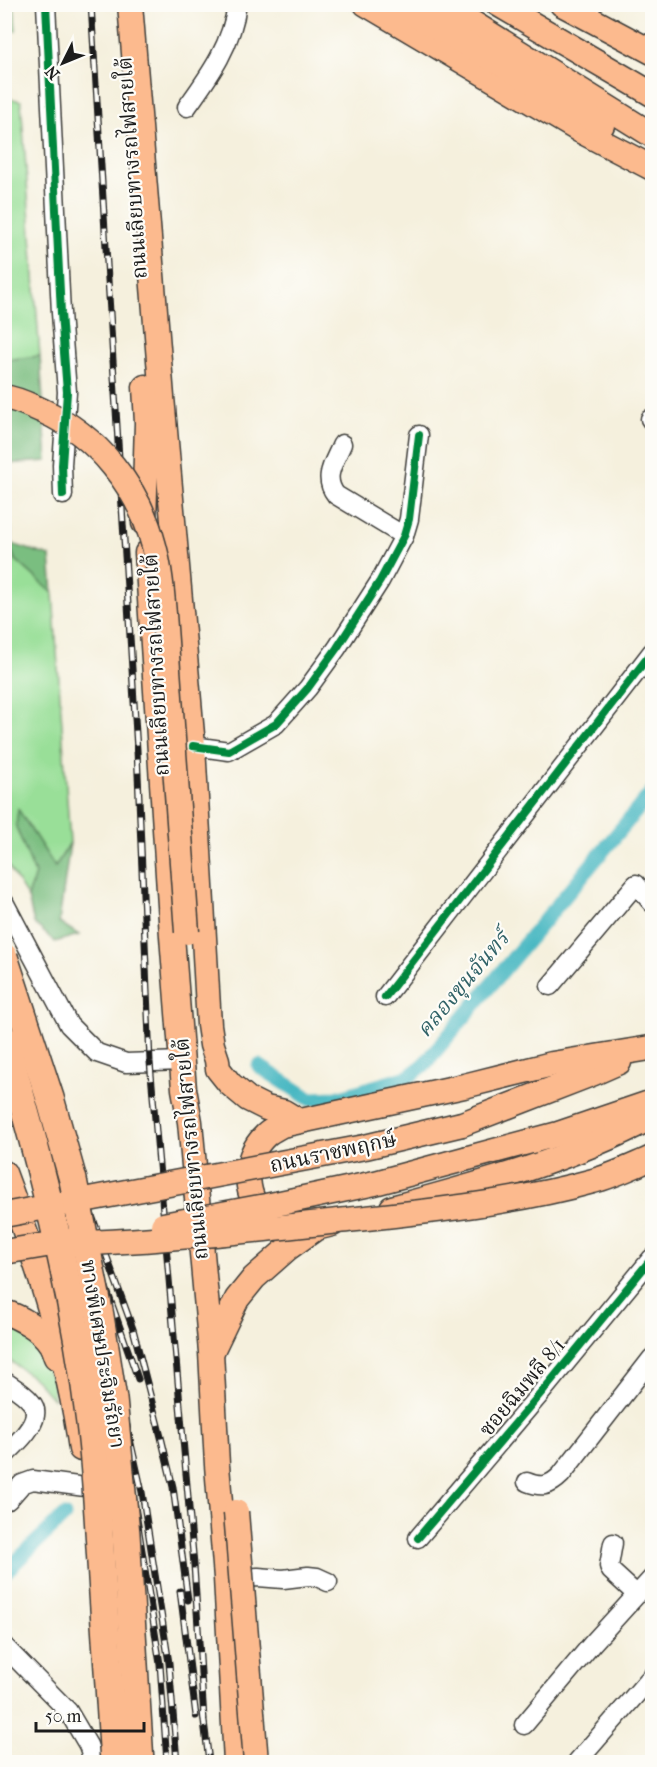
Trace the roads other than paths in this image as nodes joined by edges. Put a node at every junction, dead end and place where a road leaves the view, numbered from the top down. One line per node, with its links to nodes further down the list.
1 (46, 4): 23 (street)
2 (118, 4): 24 (main road, ถนนเลียบทางรถไฟสายใต้)
3 (130, 4): 24 (main road, ถนนเลียบทางรถไฟสายใต้)
4 (237, 4): 15 (street)
5 (366, 4): 19 (main road)
6 (397, 4): 11 (main road)
7 (498, 4): 14 (main road)
8 (522, 4): 13 (main road)
9 (562, 4): 12 (main road)
10 (592, 5): 12 (main road)
11 (451, 14): 16 (main road); 17 (main road); 18 (main road)
12 (652, 51)
13 (652, 77)
14 (652, 94)
15 (187, 107)
16 (652, 116)
17 (652, 135)
18 (652, 157)
19 (652, 168)
20 (4, 397): 31 (main road, bridge)
21 (419, 435): 25 (street)
22 (342, 444): 25 (street)
23 (63, 495)
24 (165, 533): 27 (main road, ถนนเลียบทางรถไฟสายใต้); 36 (main road, ถนนเลียบทางรถไฟสายใต้)
25 (404, 536): 27 (street)
26 (652, 652): 33 (street)
27 (194, 746): 37 (main road, ถนนเลียบทางรถไฟสายใต้)
28 (4, 902): 36 (street)
29 (652, 903): 32 (street)
30 (4, 957): 74 (highway, ทางพิเศษประจิมรัถยา, bridge)
31 (190, 985): 37 (main road); 41 (main road)
32 (550, 986)
33 (385, 997)
34 (4, 1039): 72 (highway, ทางพิเศษประจิมรัถยา, bridge)
35 (651, 1047): 40 (main road, ถนนราชพฤกษ์); 46 (main road, ถนนราชพฤกษ์, bridge)
36 (182, 1061): 41 (main road, ถนนเลียบทางรถไฟสายใต้)
37 (218, 1069): 40 (main road, ถนนเลียบทางรถไฟสายใต้)
38 (652, 1102): 48 (main road, ถนนราชพฤกษ์, bridge)
39 (652, 1117): 43 (main road)
40 (299, 1121): 47 (main road, ถนนราชพฤกษ์)
41 (190, 1122): 53 (main road, ถนนเลียบทางรถไฟสายใต้)
42 (652, 1122): 43 (street)
43 (624, 1132): 47 (main road)
44 (652, 1158): 48 (main road, bridge)
45 (4, 1173): 55 (main road)
46 (4, 1215)
47 (316, 1228): 53 (main road)
48 (46, 1245): 49 (main road, ถนนราชพฤกษ์, bridge)
49 (4, 1252)
50 (652, 1258): 61 (street, ซอยฉิมพลี 8/1)
51 (4, 1312): 55 (main road)
52 (652, 1358): 58 (street)
53 (211, 1361): 63 (main road, ถนนเลียบทางรถไฟสายใต้); 76 (main road, bridge)
54 (4, 1381): 57 (street)
55 (69, 1383): 56 (main road)
56 (79, 1437): 59 (main road); 73 (main road)
57 (4, 1456)
58 (527, 1482)
59 (86, 1487): 60 (street); 71 (main road)
60 (8, 1500)
61 (418, 1538)
62 (613, 1543): 66 (street)
63 (226, 1578): 65 (street); 75 (main road, ถนนเลียบทางรถไฟสายใต้)
64 (652, 1578): 66 (street)
65 (328, 1582)
66 (636, 1594): 69 (street)
67 (4, 1646): 70 (street)
68 (652, 1676): 77 (street)
69 (524, 1725)
70 (94, 1762)
71 (108, 1762)
72 (114, 1762)
73 (129, 1762)
74 (140, 1762)
75 (236, 1762)
76 (256, 1762)
77 (577, 1762)

